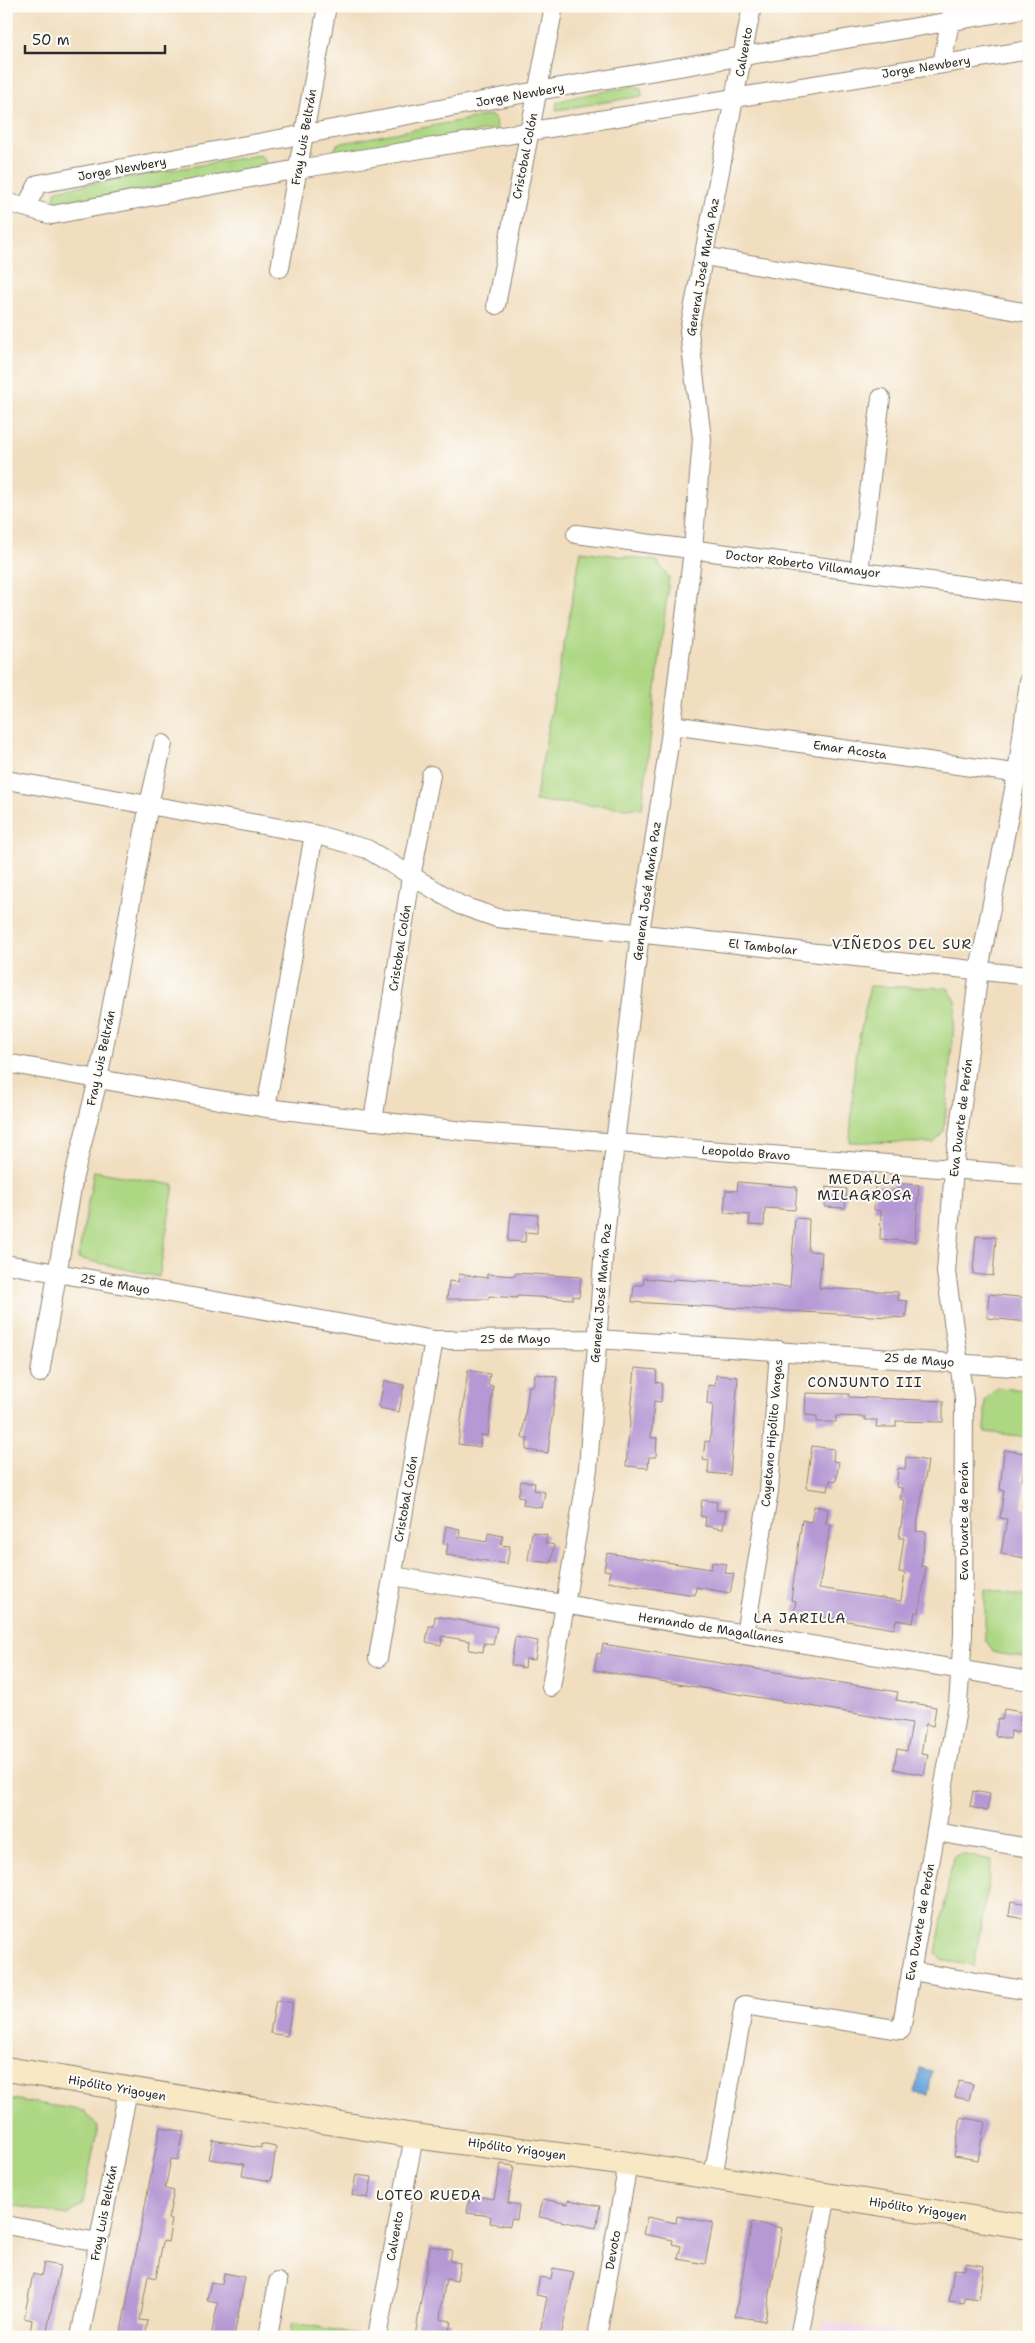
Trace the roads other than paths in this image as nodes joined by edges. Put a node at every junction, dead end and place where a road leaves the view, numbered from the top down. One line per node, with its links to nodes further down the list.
1 (327, 6): 12 (street, Fray Luis Beltrán)
2 (554, 6): 9 (street, Cristobal Colón)
3 (752, 6): 7 (street, Calvento)
4 (1029, 8): 5 (street, Jorge Newbery)
5 (951, 14): 7 (street, Jorge Newbery); 8 (street)
6 (1029, 50): 8 (street, Jorge Newbery)
7 (743, 57): 9 (street, Jorge Newbery); 10 (street, Calvento)
8 (942, 64): 10 (street, Jorge Newbery)
9 (537, 91): 11 (street, Cristobal Colón); 12 (street, Jorge Newbery)
10 (735, 98): 11 (street, Jorge Newbery); 16 (street, General José María Paz)
11 (530, 133): 13 (street, Jorge Newbery); 18 (street, Cristobal Colón)
12 (304, 135): 13 (street, Fray Luis Beltrán); 15 (street, Jorge Newbery)
13 (298, 169): 15 (street, Jorge Newbery); 17 (street, Fray Luis Beltrán)
14 (6, 202): 15 (street, Jorge Newbery)
15 (26, 206)
16 (704, 256): 19 (street); 22 (street, General José María Paz)
17 (280, 268)
18 (496, 305)
19 (1029, 313)
20 (881, 398): 23 (street)
21 (576, 534): 22 (street, Doctor Roberto Villamayor)
22 (693, 550): 23 (street, Doctor Roberto Villamayor); 26 (street, General José María Paz)
23 (858, 571): 24 (street, Doctor Roberto Villamayor)
24 (1029, 594)
25 (1029, 682): 29 (street, Eva Duarte de Perón)
26 (672, 725): 29 (street, Emar Acosta); 34 (street, General José María Paz)
27 (163, 744): 31 (street, Fray Luis Beltrán)
28 (431, 774): 33 (street, Cristobal Colón)
29 (1023, 774): 35 (street, Eva Duarte de Perón)
30 (6, 780): 31 (street, El Tambolar)
31 (149, 804): 32 (street, El Tambolar); 38 (street, Fray Luis Beltrán)
32 (314, 834): 33 (street, El Tambolar); 39 (street)
33 (411, 877): 34 (street, El Tambolar); 40 (street, Cristobal Colón)
34 (640, 933): 35 (street, El Tambolar); 41 (street, General José María Paz)
35 (979, 970): 36 (street, El Tambolar); 42 (street, Eva Duarte de Perón)
36 (1029, 976)
37 (6, 1063): 38 (street, Leopoldo Bravo)
38 (98, 1080): 39 (street, Leopoldo Bravo); 45 (street, Fray Luis Beltrán)
39 (266, 1108): 40 (street, Leopoldo Bravo)
40 (373, 1121): 41 (street, Leopoldo Bravo)
41 (615, 1143): 42 (street, Leopoldo Bravo); 46 (street, General José María Paz)
42 (954, 1168): 43 (street, Leopoldo Bravo); 49 (street, Eva Duarte de Perón)
43 (1029, 1175)
44 (6, 1264): 45 (street, 25 de Mayo)
45 (57, 1274): 47 (street, 25 de Mayo); 51 (street, Fray Luis Beltrán)
46 (597, 1339): 47 (street, 25 de Mayo); 48 (street, 25 de Mayo); 53 (street, General José María Paz)
47 (434, 1340): 52 (street, Cristobal Colón)
48 (778, 1350): 49 (street, 25 de Mayo); 54 (street, Cayetano Hipólito Vargas)
49 (959, 1363): 50 (street, 25 de Mayo); 56 (street, Eva Duarte de Perón)
50 (1029, 1368)
51 (40, 1373)
52 (393, 1576): 53 (street, Hernando de Magallanes); 55 (street, Cristobal Colón)
53 (565, 1604): 54 (street, Hernando de Magallanes); 58 (street, General José María Paz)
54 (745, 1634): 56 (street, Hernando de Magallanes)
55 (378, 1658)
56 (961, 1670): 57 (street, Hernando de Magallanes); 59 (street, Eva Duarte de Perón)
57 (1029, 1681)
58 (551, 1686)
59 (936, 1832): 60 (street); 61 (street, Eva Duarte de Perón)
60 (1029, 1848)
61 (911, 1971): 62 (street); 67 (street, Eva Duarte de Perón)
62 (1029, 1991)
63 (6, 2069): 64 (main road, Hipólito Yrigoyen)
64 (128, 2090): 65 (main road, Hipólito Yrigoyen); 71 (street, Fray Luis Beltrán)
65 (414, 2136): 66 (main road, Hipólito Yrigoyen); 75 (street, Calvento)
66 (628, 2164): 67 (main road, Hipólito Yrigoyen); 76 (street, Devoto)
67 (714, 2177): 68 (main road, Hipólito Yrigoyen)
68 (827, 2195): 70 (main road, Hipólito Yrigoyen); 77 (street)
69 (6, 2225): 71 (street)
70 (1029, 2227)
71 (98, 2242): 73 (street, Fray Luis Beltrán)
72 (278, 2282): 74 (street)
73 (80, 2337)
74 (268, 2337)
75 (377, 2337)
76 (597, 2337)
77 (799, 2337)

